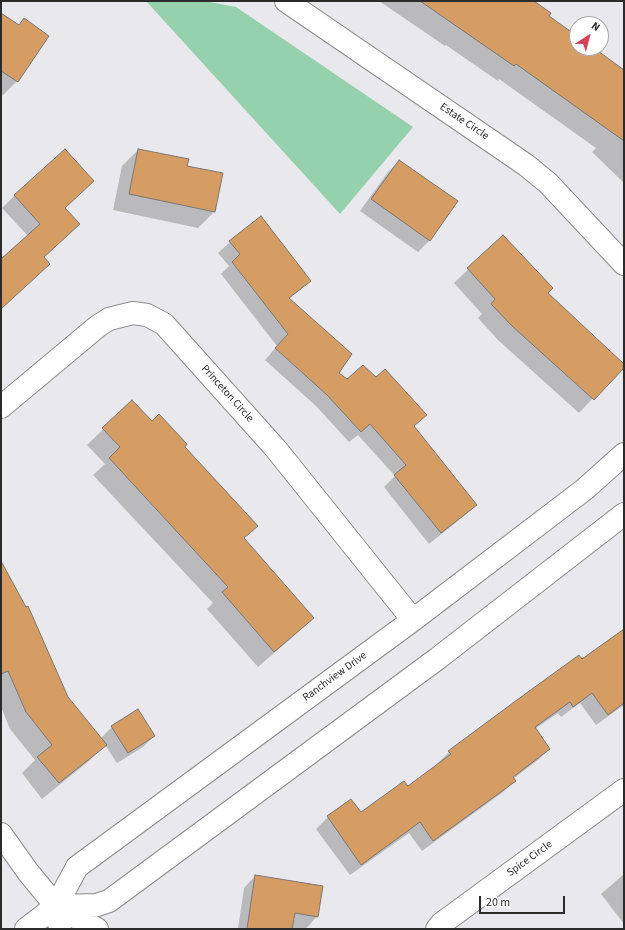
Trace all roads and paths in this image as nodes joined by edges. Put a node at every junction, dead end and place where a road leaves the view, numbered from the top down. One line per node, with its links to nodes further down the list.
1 (286, 1): 2 (street, Estate Circle)
2 (624, 264)
3 (1, 407): 6 (street, Princeton Circle)
4 (624, 454): 6 (street, Ranchview Drive)
5 (624, 514): 9 (street)
6 (413, 620): 9 (street, Ranchview Drive)
7 (624, 790): 13 (street, Spice Circle)
8 (1, 834): 9 (street)
9 (56, 906): 10 (street, Ranchview Drive); 11 (street); 12 (street)
10 (26, 929)
11 (60, 929)
12 (97, 929)
13 (437, 929)

